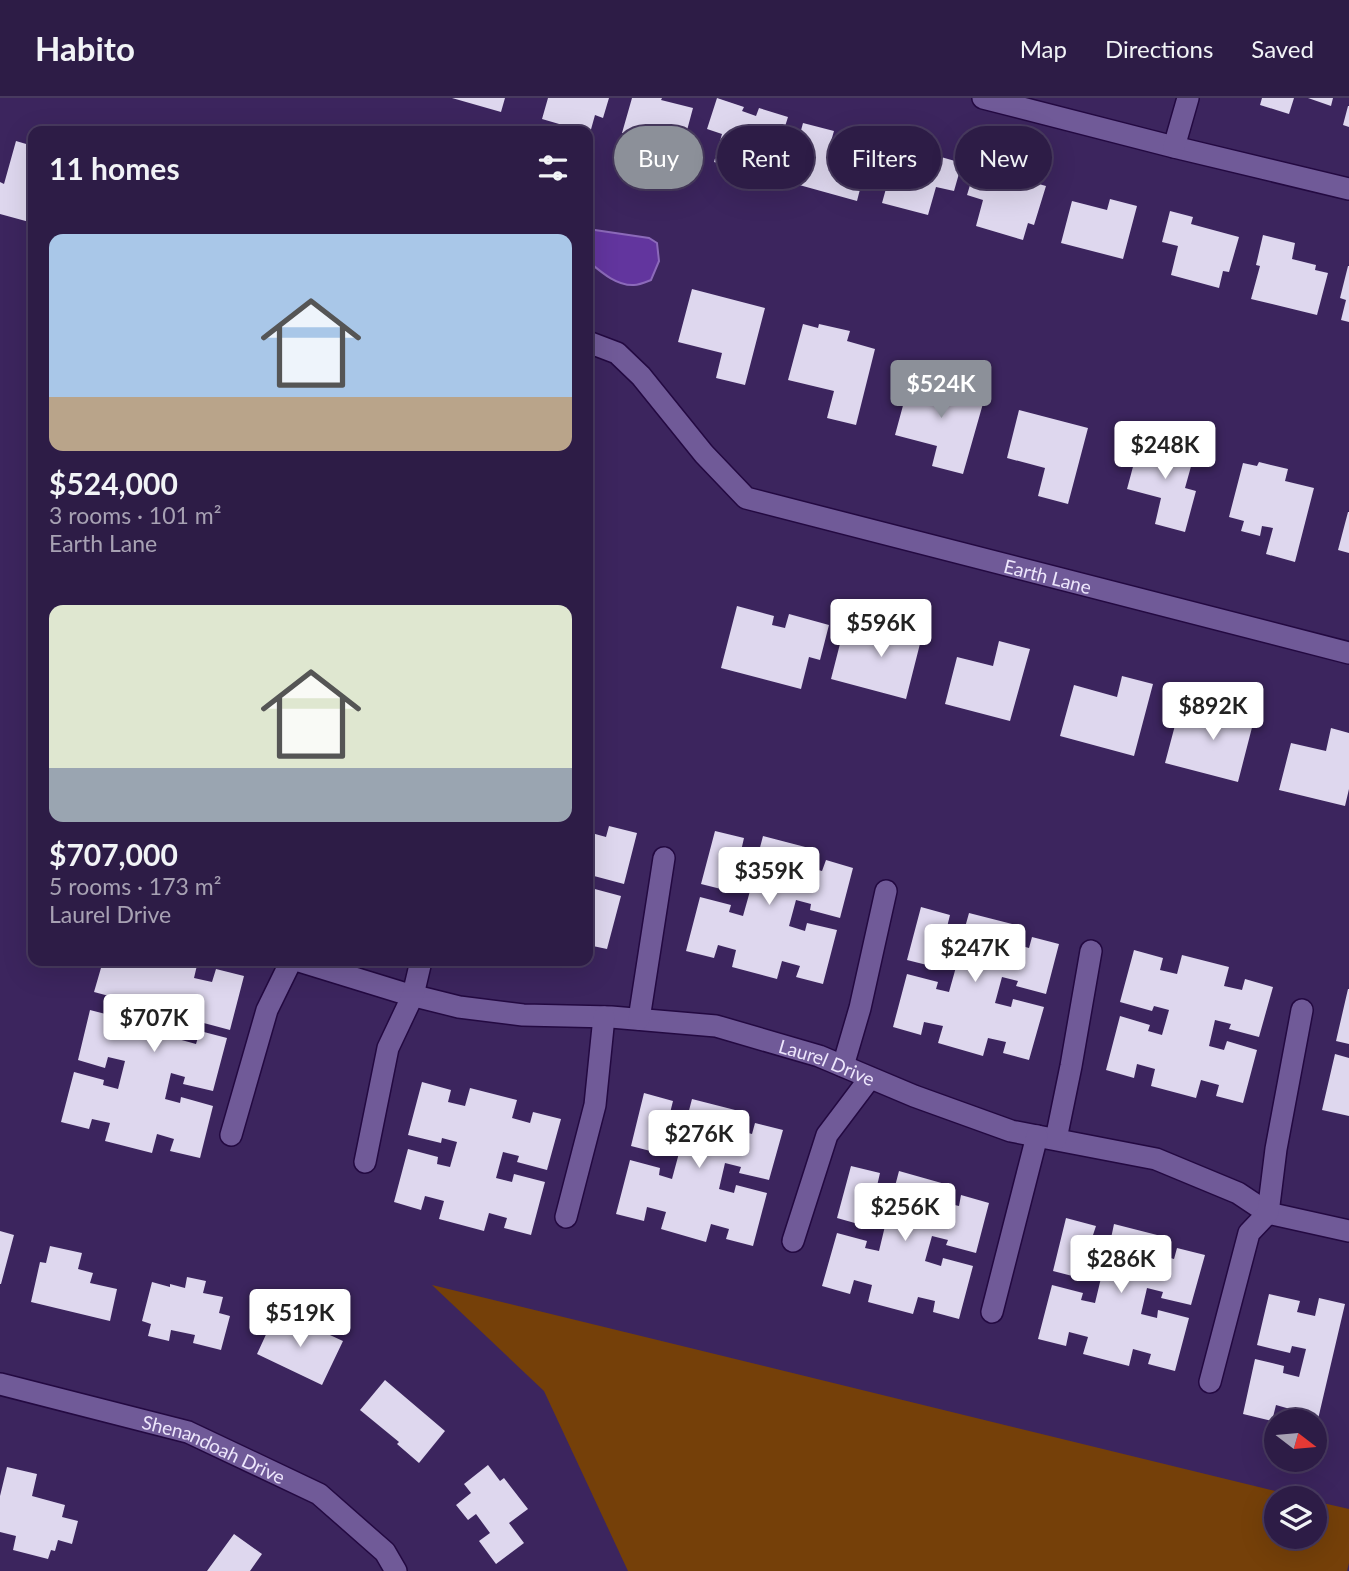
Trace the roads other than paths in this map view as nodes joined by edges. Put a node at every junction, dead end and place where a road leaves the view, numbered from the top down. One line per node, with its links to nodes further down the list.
1 (982, 98): 3 (street)
2 (1188, 98): 3 (street)
3 (1174, 147): 4 (street)
4 (1349, 190)
5 (593, 344): 6 (street, Earth Lane)
6 (1349, 653)
7 (664, 858): 16 (street)
8 (886, 891): 17 (street)
9 (1091, 951): 20 (street)
10 (289, 966): 19 (street)
11 (316, 966): 13 (street, Laurel Drive)
12 (420, 966): 13 (street)
13 (412, 995): 15 (street, Laurel Drive); 21 (street)
14 (1302, 1010): 22 (street)
15 (604, 1017): 16 (street, Laurel Drive); 23 (street)
16 (639, 1019): 17 (street, Laurel Drive)
17 (843, 1066): 18 (street, Laurel Drive)
18 (870, 1078): 20 (street, Laurel Drive); 25 (street)
19 (232, 1135)
20 (1047, 1138): 22 (street, Laurel Drive); 26 (street)
21 (365, 1162)
22 (1268, 1213): 24 (street, Laurel Drive); 27 (street)
23 (566, 1217)
24 (1346, 1229)
25 (793, 1241)
26 (992, 1311)
27 (1210, 1382)
28 (0, 1384): 29 (street, Shenandoah Drive)
29 (396, 1571)

